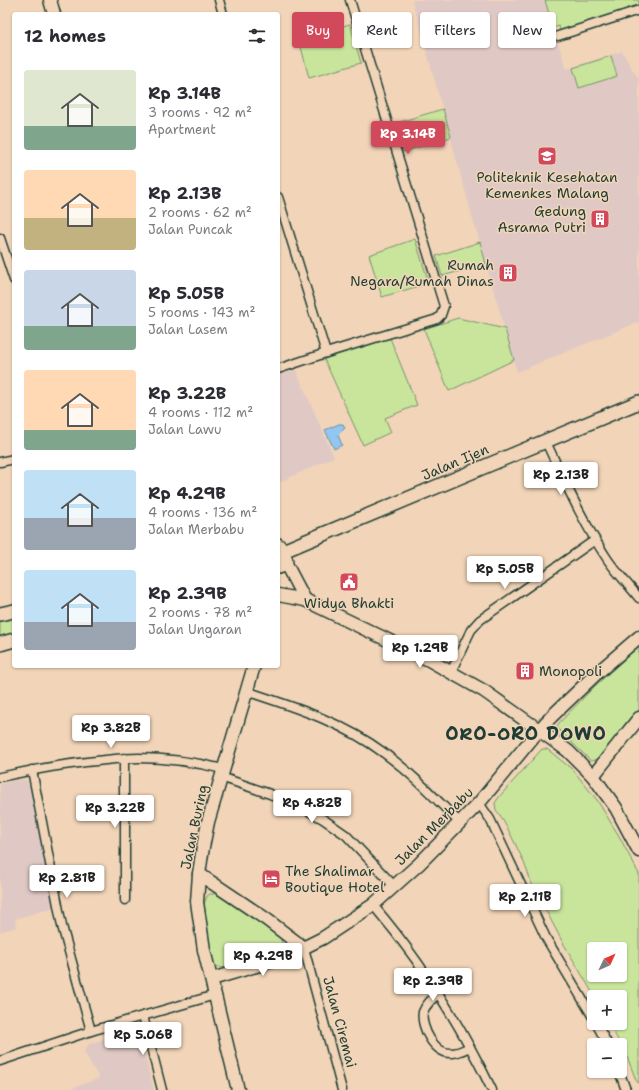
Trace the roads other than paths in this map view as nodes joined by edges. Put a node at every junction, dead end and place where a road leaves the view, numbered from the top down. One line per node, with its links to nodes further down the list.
1 (50, 0): 5 (street)
2 (219, 0): 6 (street)
3 (350, 0): 11 (street)
4 (639, 10): 7 (street)
5 (53, 12)
6 (222, 12)
7 (558, 36)
8 (280, 204): 11 (street)
9 (0, 238): 10 (street)
10 (12, 274)
11 (326, 353): 12 (street)
12 (280, 368)
13 (639, 402): 14 (main road, Jalan Ijen)
14 (546, 442): 17 (street); 18 (main road, Jalan Ijen)
15 (12, 459): 16 (street)
16 (0, 462)
17 (595, 540): 20 (street); 28 (street)
18 (281, 557): 21 (street)
19 (280, 594): 21 (street)
20 (639, 598)
21 (305, 600): 28 (street)
22 (12, 611): 23 (main road)
23 (0, 614)
24 (639, 637): 31 (street, Jalan Merbabu)
25 (12, 641): 26 (main road)
26 (0, 644)
27 (253, 668): 29 (street, Jalan Buring)
28 (451, 672): 31 (street)
29 (246, 691): 34 (street, Jalan Buring); 38 (street)
30 (639, 718): 35 (street)
31 (539, 730): 35 (street); 37 (street, Jalan Merbabu)
32 (124, 758): 33 (street); 34 (street); 42 (street)
33 (32, 770): 36 (street); 50 (street)
34 (222, 773): 40 (street, Jalan Buring); 41 (street)
35 (593, 776): 39 (street)
36 (0, 777)
37 (479, 803): 38 (street, Jalan Merbabu); 48 (street)
38 (460, 823): 41 (street, Jalan Merbabu)
39 (639, 851)
40 (199, 874): 44 (street); 45 (street, Jalan Buring)
41 (394, 887): 43 (street, Jalan Merbabu)
42 (125, 900)
43 (373, 905): 44 (street, Jalan Merbabu); 46 (street)
44 (304, 948): 45 (street, Jalan Merbabu); 56 (street, Jalan Ciremai)
45 (212, 979): 47 (street, Jalan Buring)
46 (439, 993): 51 (street); 51 (street)
47 (215, 995): 49 (street); 55 (street, Jalan Buring)
48 (587, 1007)
49 (143, 1016): 50 (street); 54 (street)
50 (91, 1031): 52 (street)
51 (470, 1047): 57 (street)
52 (0, 1061)
53 (622, 1078): 58 (street)
54 (162, 1090)
55 (238, 1090)
56 (342, 1090)
57 (492, 1090)
58 (626, 1090)

